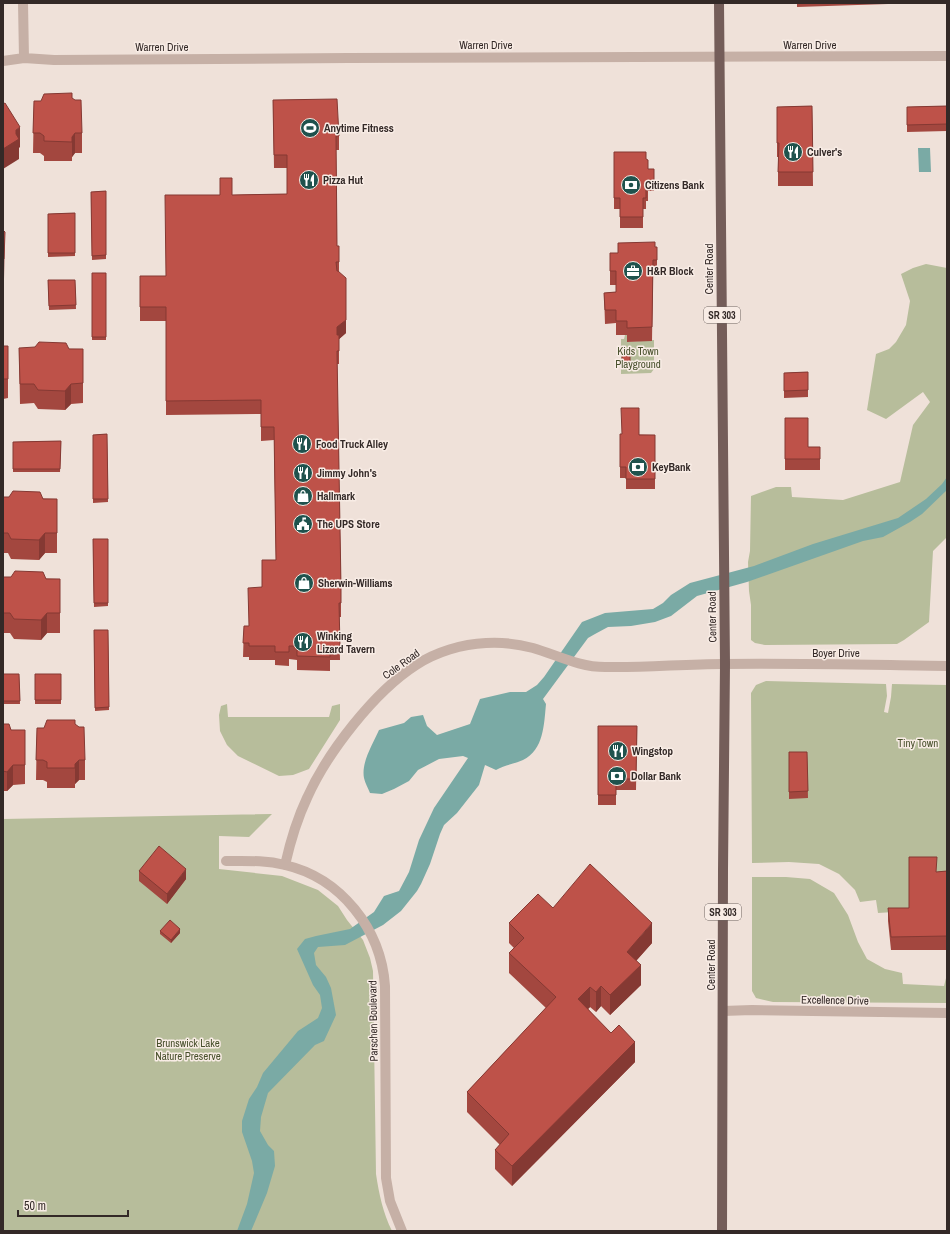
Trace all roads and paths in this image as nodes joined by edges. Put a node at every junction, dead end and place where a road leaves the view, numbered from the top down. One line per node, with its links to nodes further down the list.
1 (23, 3): 5 (street)
2 (719, 3): 4 (main road, Center Road / SR 303)
3 (947, 56): 4 (street, Warren Drive)
4 (720, 57): 5 (street, Warren Drive); 7 (main road, Center Road / SR 303)
5 (24, 58): 6 (street, Warren Drive)
6 (3, 61)
7 (725, 664): 8 (street, Boyer Drive); 10 (street, Cole Road); 11 (main road, Center Road / SR 303)
8 (947, 666)
9 (226, 861): 10 (street, Parschen Boulevard)
10 (285, 865): 13 (street, Parschen Boulevard)
11 (723, 1011): 12 (street, Excellence Drive); 14 (main road, Center Road / SR 303)
12 (947, 1014)
13 (402, 1231)
14 (722, 1231)

